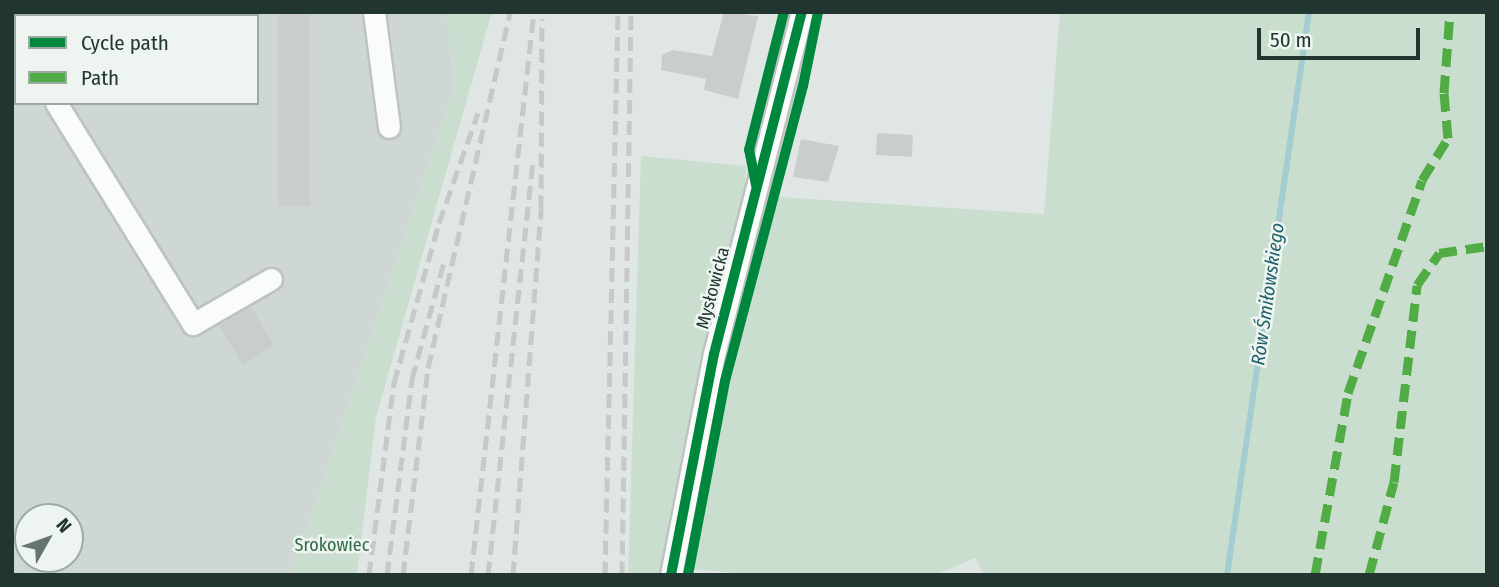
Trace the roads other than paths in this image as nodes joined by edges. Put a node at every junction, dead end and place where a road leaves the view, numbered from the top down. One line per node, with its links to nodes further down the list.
1 (374, 12): 4 (street)
2 (802, 12): 6 (street, Mysłowicka)
3 (57, 105): 5 (street)
4 (389, 127)
5 (271, 279)
6 (671, 575)

